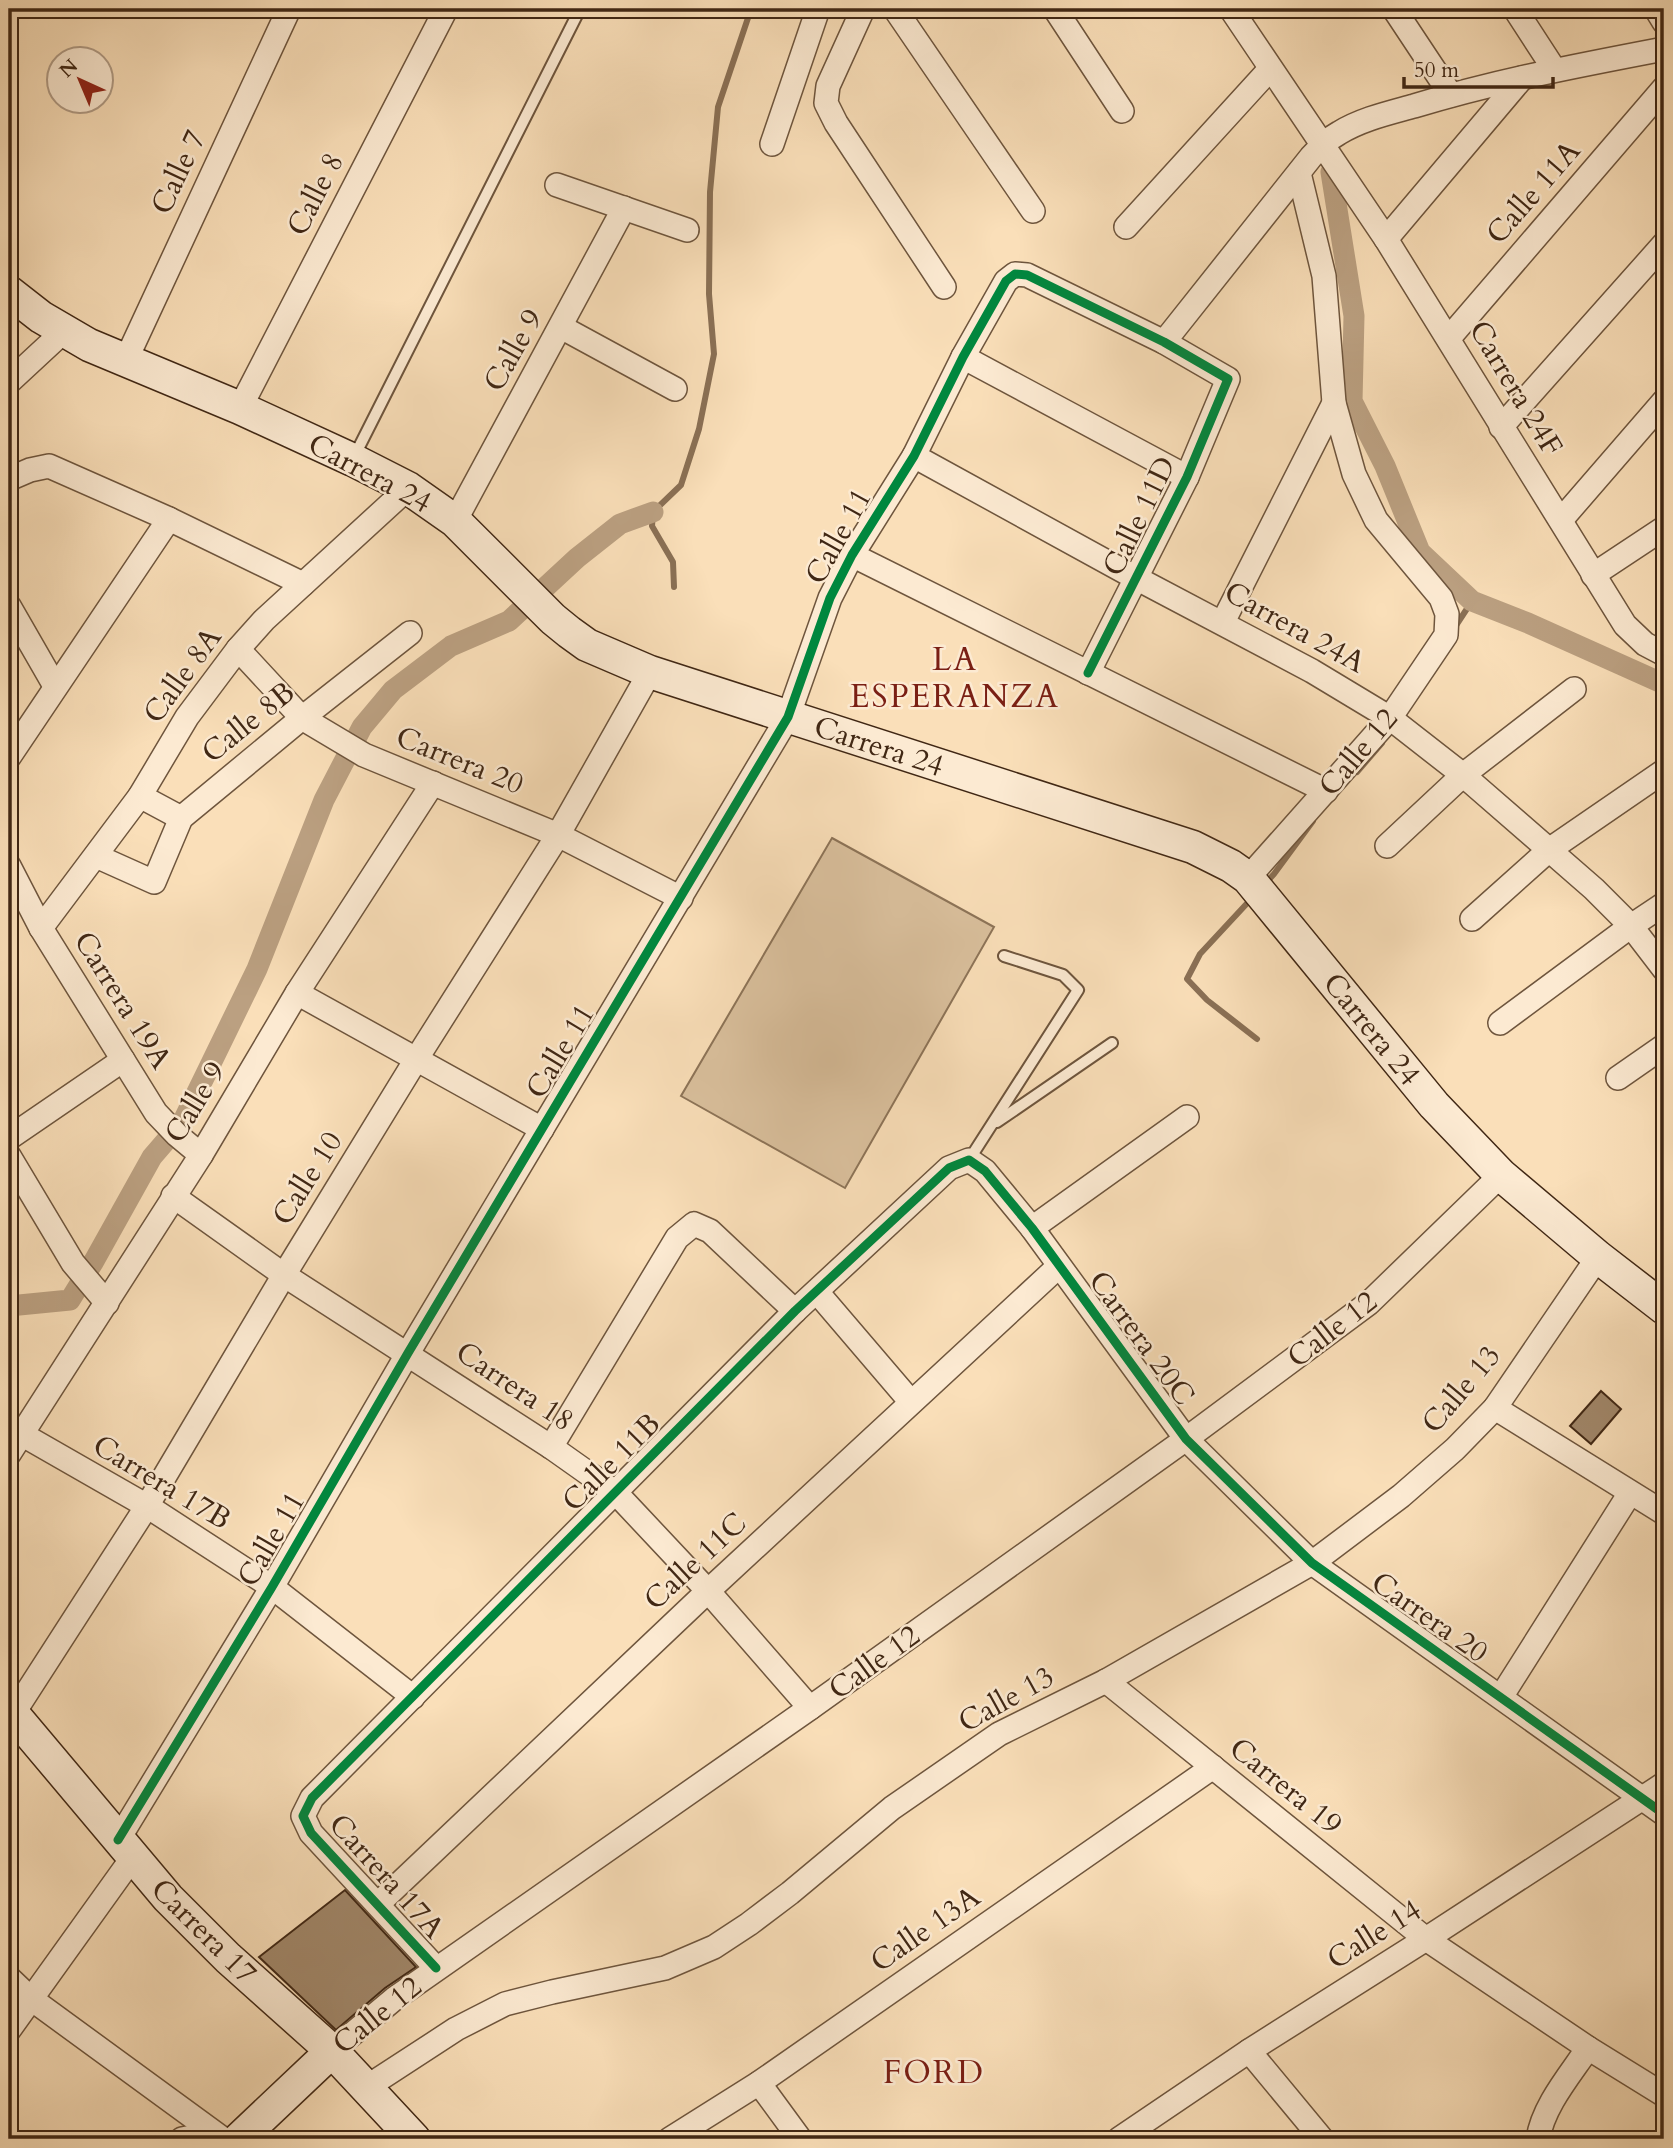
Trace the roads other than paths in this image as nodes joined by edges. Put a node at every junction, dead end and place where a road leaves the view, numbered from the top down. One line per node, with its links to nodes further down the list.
1 (289, 9): 37 (street, Calle 7)
2 (446, 9): 42 (street, Calle 8)
3 (580, 9): 45 (lane)
4 (818, 9): 20 (street)
5 (863, 9): 30 (street)
6 (895, 9): 25 (street)
7 (1055, 9): 19 (street)
8 (1231, 9): 14 (street, Carrera 24F)
9 (1394, 9): 18 (street)
10 (1515, 9): 15 (street)
11 (1656, 9): 12 (street)
12 (1664, 22)
13 (1664, 49): 15 (street)
14 (1270, 69): 21 (street, Carrera 24F); 26 (street)
15 (1555, 69): 16 (street)
16 (1522, 78): 18 (street); 28 (street)
17 (1664, 88): 34 (street, Calle 11A)
18 (1451, 95): 21 (street)
19 (1122, 111)
20 (772, 144)
21 (1322, 145): 22 (street); 28 (street, Carrera 24F)
22 (1299, 173): 35 (street); 41 (street)
23 (557, 185): 24 (street)
24 (624, 208): 27 (street); 32 (street, Calle 9)
25 (1033, 211)
26 (1126, 227)
27 (687, 230)
28 (1385, 239): 34 (street, Carrera 24F)
29 (1664, 244): 43 (street)
30 (944, 287)
31 (9, 292): 33 (street, Carrera 24)
32 (561, 327): 39 (street); 51 (street, Calle 9)
33 (64, 331): 37 (street, Carrera 24); 38 (street)
34 (1449, 338): 43 (street, Carrera 24F)
35 (1164, 342): 36 (street, Calle 11); 46 (street, Calle 11D)
36 (963, 357): 44 (street, Calle 11); 46 (street)
37 (125, 362): 42 (street, Carrera 24)
38 (9, 382)
39 (675, 389)
40 (1664, 401): 50 (street)
41 (1334, 403): 58 (street); 68 (street, Calle 12)
42 (240, 408): 45 (street, Carrera 24)
43 (1501, 426): 50 (street, Carrera 24F)
44 (914, 456): 53 (street, Calle 11); 55 (street, Carrera 24A)
45 (353, 460): 48 (street, Carrera 24)
46 (1188, 477): 55 (street, Calle 11D)
47 (9, 479): 49 (street)
48 (408, 488): 51 (street, Carrera 24); 56 (street, Calle 8A)
49 (169, 519): 56 (street); 64 (street)
50 (1561, 520): 54 (street, Carrera 24F)
51 (455, 521): 62 (street, Carrera 24)
52 (1664, 528): 54 (street)
53 (852, 555): 63 (street); 66 (street, Calle 11)
54 (1593, 575): 61 (street, Carrera 24F)
55 (1136, 578): 58 (street, Carrera 24A); 63 (street, Calle 11D)
56 (303, 584): 60 (street, Calle 8A)
57 (9, 606): 64 (street)
58 (1223, 622): 68 (street, Carrera 24A)
59 (410, 633): 67 (street, Calle 8B)
60 (238, 649): 67 (street, Carrera 20); 74 (street, Calle 8A)
61 (1664, 654)
62 (650, 671): 66 (street, Carrera 24); 76 (street, Calle 10)
63 (1088, 673): 73 (street)
64 (55, 686): 69 (street)
65 (1574, 689): 71 (street)
66 (789, 717): 81 (street, Carrera 24); 82 (street, Calle 11)
67 (302, 718): 72 (street, Carrera 20); 75 (street, Calle 8B)
68 (1390, 718): 71 (street, Carrera 24A); 73 (street, Calle 12)
69 (13, 747)
70 (1664, 771): 78 (street)
71 (1463, 775): 77 (street); 78 (street, Carrera 24A)
72 (433, 783): 76 (street, Carrera 20); 89 (street, Calle 9)
73 (1326, 791): 81 (street, Calle 12)
74 (140, 796): 75 (street); 79 (street, Calle 8A)
75 (181, 818): 79 (street, Calle 8B)
76 (558, 835): 82 (street, Carrera 20); 93 (street, Calle 10)
77 (1387, 846)
78 (1549, 850): 84 (street); 85 (street, Carrera 24A)
79 (96, 856): 86 (street, Calle 8A)
80 (9, 866): 86 (street, Carrera 19A)
81 (1258, 890): 103 (street, Carrera 24)
82 (681, 898): 98 (street, Calle 11)
83 (1664, 904): 85 (street)
84 (1472, 919)
85 (1631, 926): 88 (street, Carrera 24A); 90 (street)
86 (41, 928): 94 (street, Carrera 19A)
87 (1004, 956): 97 (lane)
88 (1664, 970)
89 (297, 993): 93 (street); 100 (street, Calle 9)
90 (1500, 1023)
91 (1112, 1043): 97 (lane)
92 (1664, 1046): 95 (street)
93 (417, 1058): 98 (street); 108 (street, Calle 10)
94 (123, 1060): 99 (street); 100 (street, Carrera 19A)
95 (1618, 1078)
96 (1187, 1117): 105 (street)
97 (992, 1125): 102 (lane)
98 (542, 1129): 113 (street, Calle 11)
99 (9, 1138)
100 (201, 1155): 104 (street, Calle 9)
101 (9, 1156): 110 (street)
102 (969, 1160): 105 (street, Carrera 20C); 109 (street, Calle 11B)
103 (1501, 1175): 106 (street, Carrera 24); 117 (street, Calle 12)
104 (173, 1196): 108 (street, Carrera 18); 110 (street, Calle 9)
105 (1032, 1228): 107 (street, Carrera 20C)
106 (1598, 1257): 111 (street, Carrera 24); 115 (street, Calle 13)
107 (1059, 1266): 114 (street, Calle 11C); 117 (street, Carrera 20C)
108 (284, 1275): 113 (street, Carrera 18); 121 (street, Calle 10)
109 (817, 1292): 112 (street, Calle 11B); 114 (street)
110 (99, 1295): 116 (street, Calle 9)
111 (1664, 1308)
112 (795, 1311): 118 (street); 119 (street, Calle 11B)
113 (408, 1353): 118 (street, Carrera 18); 124 (street, Calle 11)
114 (911, 1402): 125 (street, Calle 11C)
115 (1494, 1408): 120 (street); 123 (street, Calle 13)
116 (13, 1438): 121 (street, Carrera 17B)
117 (1186, 1439): 123 (street, Carrera 20); 129 (street, Calle 12)
118 (551, 1447): 119 (street, Carrera 18)
119 (616, 1493): 125 (street, Carrera 18); 127 (street, Calle 11B)
120 (1630, 1493): 122 (street); 128 (street)
121 (147, 1506): 124 (street, Carrera 17B); 130 (street, Calle 10)
122 (1664, 1513)
123 (1312, 1563): 126 (street, Calle 13); 128 (street, Carrera 20)
124 (272, 1587): 127 (street, Carrera 17B); 136 (street, Calle 11)
125 (708, 1591): 129 (street, Carrera 18); 137 (street, Calle 11C)
126 (1106, 1681): 131 (street, Carrera 19); 147 (street, Calle 13)
127 (413, 1697): 135 (street, Calle 11B)
128 (1501, 1697): 133 (street, Carrera 20)
129 (810, 1708): 139 (street, Calle 12)
130 (11, 1712): 136 (street, Carrera 17)
131 (1213, 1768): 138 (street, Carrera 19); 146 (street, Calle 13A)
132 (1664, 1784): 133 (street, Calle 14)
133 (1644, 1799): 134 (street, Carrera 20); 138 (street, Calle 14)
134 (1664, 1814)
135 (303, 1816): 137 (street, Carrera 17A)
136 (126, 1849): 141 (street, Calle 11); 144 (street, Carrera 17)
137 (377, 1904): 139 (street, Carrera 17A)
138 (1426, 1939): 143 (street, Carrera 19); 145 (street, Calle 14)
139 (436, 1968): 144 (street, Calle 12)
140 (9, 1978): 141 (street)
141 (30, 1998): 142 (street, Calle 11); 149 (street)
142 (9, 2030)
143 (1588, 2048): 148 (street, Carrera 19); 156 (street)
144 (332, 2051): 147 (street, Carrera 17); 149 (street, Calle 12)
145 (1249, 2051): 154 (street, Calle 14); 155 (street)
146 (759, 2083): 152 (street, Calle 13A); 153 (street)
147 (367, 2087): 151 (street, Carrera 17)
148 (1664, 2095)
149 (224, 2137): 150 (street)
150 (182, 2139)
151 (414, 2139)
152 (670, 2139)
153 (800, 2139)
154 (1119, 2139)
155 (1322, 2139)
156 (1538, 2139)

